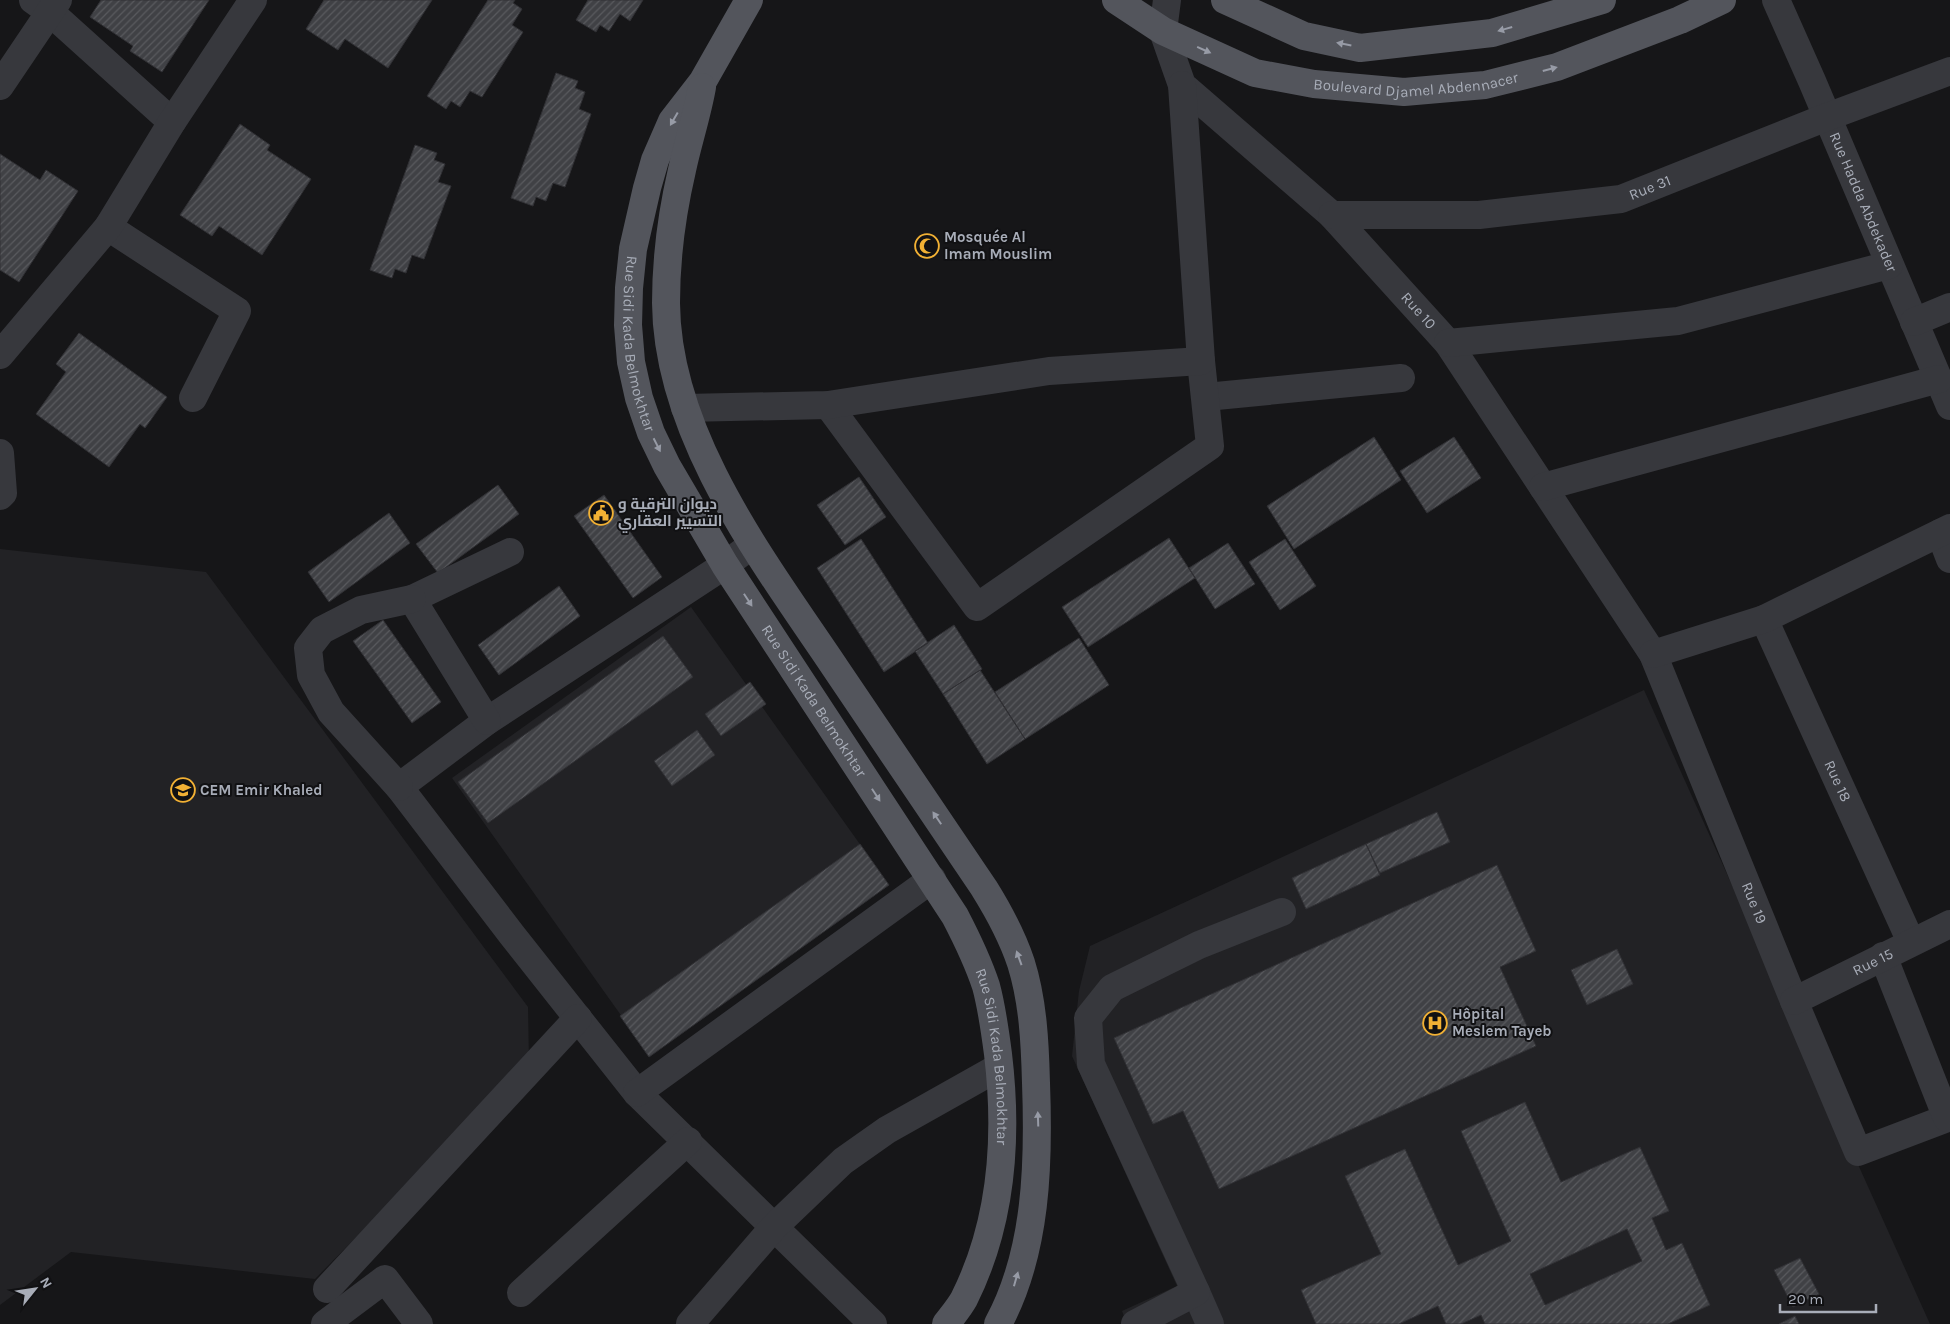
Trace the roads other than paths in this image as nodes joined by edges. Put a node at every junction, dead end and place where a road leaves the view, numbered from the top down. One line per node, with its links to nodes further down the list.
1 (253, 0): 16 (street)
2 (749, 0): 12 (main road, Rue Sidi Kada Belmokhtar)
3 (1116, 0): 10 (main road, Boulevard Djamel Abdennacer)
4 (1167, 0): 10 (street, Rue 10)
5 (1225, 0): 6 (main road, one-way to 5)
6 (1602, 0)
7 (1722, 0): 10 (main road, Boulevard Djamel Abdennacer, one-way to 7)
8 (1776, 0): 15 (street, Rue Hadda Abdekader)
9 (47, 4): 14 (street); 16 (street)
10 (1163, 31): 13 (street, Rue 10)
11 (1950, 71): 15 (street, Rue 31)
12 (703, 81): 19 (main road, Rue Sidi Kada Belmokhtar, one-way to 19); 20 (main road, Rue Sidi Kada Belmokhtar)
13 (1182, 85): 17 (street, Rue 10); 26 (street)
14 (0, 86)
15 (1827, 117): 17 (street, Rue 31); 21 (street, Rue Hadda Abdekader)
16 (172, 122): 18 (street)
17 (1332, 215): 24 (street, Rue 10)
18 (108, 227): 25 (street); 30 (street)
19 (633, 249): 20 (main road); 41 (main road, Rue Sidi Kada Belmokhtar, one-way to 41)
20 (668, 254): 33 (main road, Rue Sidi Kada Belmokhtar)
21 (1889, 265): 23 (street, Rue Hadda Abdekader); 24 (street)
22 (1950, 307): 23 (street)
23 (1914, 322): 28 (street, Rue Hadda Abdekader)
24 (1448, 343): 35 (street, Rue 10)
25 (0, 355)
26 (1200, 361): 29 (street); 31 (street)
27 (1401, 378): 29 (street)
28 (1939, 380): 32 (street, Rue Hadda Abdekader); 35 (street)
29 (1206, 397): 31 (street)
30 (193, 398)
31 (828, 405): 33 (street)
32 (1950, 406)
33 (686, 408): 38 (main road, Rue Sidi Kada Belmokhtar)
34 (0, 453): 36 (street)
35 (1543, 487): 44 (street, Rue 10)
36 (0, 496)
37 (1945, 530): 40 (street); 43 (street)
38 (752, 545): 41 (street); 67 (main road, Rue Sidi Kada Belmokhtar, one-way to 38)
39 (510, 552): 42 (street)
40 (1950, 559)
41 (725, 565): 45 (street); 47 (main road, Rue Sidi Kada Belmokhtar, one-way to 47)
42 (412, 599): 45 (street); 46 (street)
43 (1764, 620): 44 (street); 50 (street, Rue 18)
44 (1653, 654): 52 (street, Rue 19)
45 (487, 721): 46 (street)
46 (399, 787): 53 (street)
47 (932, 880): 54 (main road, Rue Sidi Kada Belmokhtar); 55 (street)
48 (1282, 912): 60 (street)
49 (1950, 924): 50 (street, Rue 15)
50 (1911, 942): 51 (street, Rue 15)
51 (1883, 956): 52 (street, Rue 15); 56 (street)
52 (1794, 1001): 56 (street, Rue 19)
53 (578, 1018): 55 (street); 59 (street)
54 (999, 1067): 58 (street); 66 (main road, Rue Sidi Kada Belmokhtar)
55 (637, 1093): 57 (street)
56 (1949, 1118)
57 (688, 1141): 58 (street); 61 (street)
58 (773, 1228): 64 (street); 65 (street)
59 (327, 1289)
60 (1196, 1292): 68 (street); 69 (street)
61 (521, 1293)
62 (325, 1324): 63 (street)
63 (419, 1324)
64 (690, 1324)
65 (873, 1324)
66 (946, 1324)
67 (998, 1324)
68 (1135, 1324)
69 (1210, 1324)

